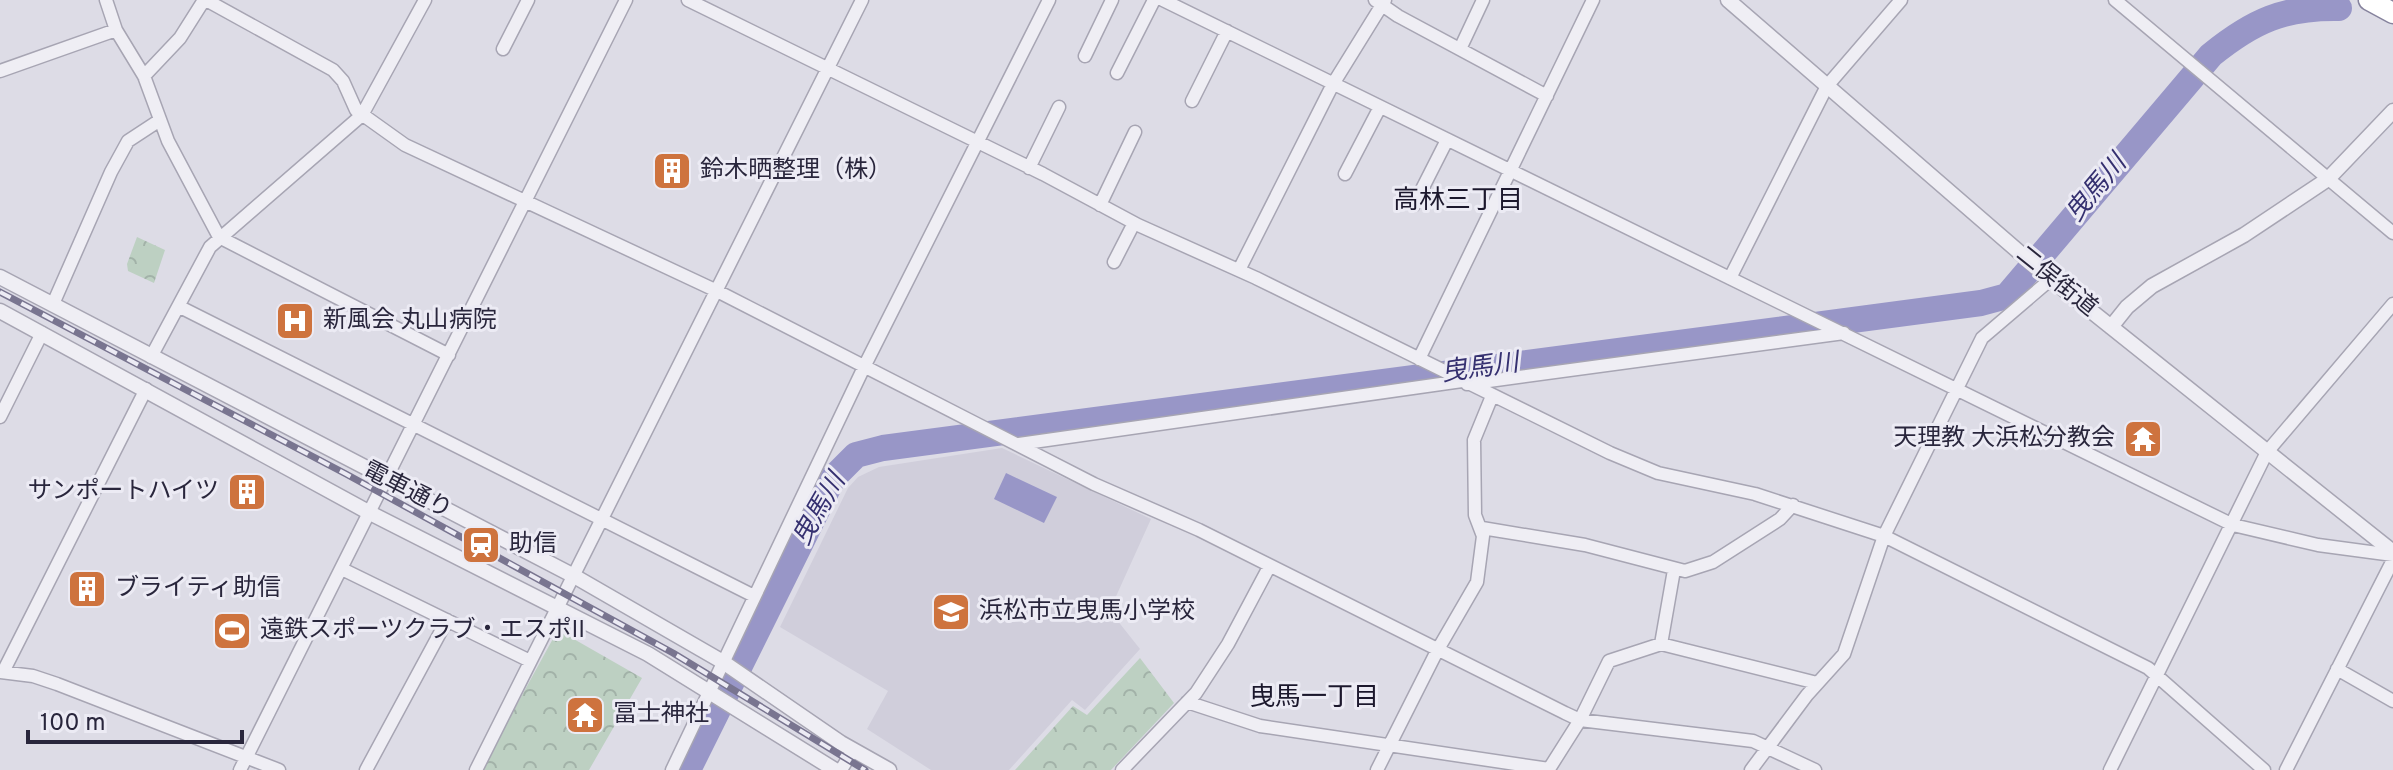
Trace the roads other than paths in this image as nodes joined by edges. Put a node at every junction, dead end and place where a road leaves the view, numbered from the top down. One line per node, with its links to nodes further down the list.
1 (106, 0): 20 (street)
2 (205, 0): 28 (street); 36 (street)
3 (425, 0): 36 (street)
4 (528, 0): 22 (street)
5 (626, 0): 45 (street)
6 (688, 0): 25 (street)
7 (862, 0): 25 (street)
8 (1049, 0): 40 (street)
9 (1112, 0): 24 (street)
10 (1154, 0): 27 (street)
11 (1164, 0): 21 (street)
12 (1483, 0): 23 (street)
13 (1593, 0): 31 (street)
14 (1728, 0): 30 (street, 二俣街道)
15 (1901, 0): 30 (street)
16 (2115, 0): 44 (street)
17 (2369, 0): 19 (highway)
18 (1381, 2): 23 (street); 29 (street)
19 (2393, 13)
20 (116, 30): 26 (street); 28 (street)
21 (1227, 31): 29 (street); 32 (street)
22 (503, 49)
23 (1460, 49): 31 (street)
24 (1085, 56)
25 (827, 68): 40 (street); 56 (street)
26 (0, 71)
27 (1117, 73)
28 (144, 76): 37 (street)
29 (1333, 84): 34 (street); 52 (street)
30 (1827, 86): 53 (street, 二俣街道); 55 (street)
31 (1547, 96): 42 (street)
32 (1192, 101)
33 (1059, 107): 41 (street)
34 (1380, 107): 39 (street); 43 (street)
35 (2393, 111): 44 (street)
36 (362, 115): 45 (street); 50 (street)
37 (160, 120): 50 (street); 57 (street)
38 (1135, 132): 46 (street)
39 (1447, 140): 42 (street); 47 (street)
40 (977, 143): 41 (street); 67 (street)
41 (1029, 168): 46 (street)
42 (1512, 172): 55 (street); 66 (street)
43 (1345, 174)
44 (2328, 179): 49 (street); 61 (street)
45 (524, 201): 56 (street); 64 (street)
46 (1100, 205): 48 (street)
47 (1414, 205)
48 (1134, 223): 51 (street); 52 (street)
49 (2393, 233)
50 (219, 237): 59 (street); 64 (street)
51 (1114, 262)
52 (1239, 270): 66 (street)
53 (2046, 275): 61 (street, 二俣街道); 69 (street)
54 (0, 277): 57 (street, 電車通り)
55 (1730, 278): 62 (street)
56 (717, 291): 67 (street); 79 (street)
57 (53, 304): 65 (street, 電車通り)
58 (2393, 304): 75 (street)
59 (180, 307): 65 (street); 73 (street)
60 (0, 311): 63 (street, 電車通り)
61 (2111, 327): 75 (street, 二俣街道)
62 (1842, 332): 68 (street); 69 (street)
63 (42, 333): 70 (street, 電車通り); 72 (street)
64 (449, 355): 73 (street)
65 (151, 357): 76 (street, 電車通り)
66 (1419, 359): 68 (street)
67 (865, 365): 74 (street); 88 (street)
68 (1462, 381): 71 (street); 74 (street)
69 (1955, 388): 80 (street); 82 (street)
70 (146, 389): 78 (street, 電車通り); 96 (street)
71 (1492, 396): 77 (street); 81 (street)
72 (0, 417)
73 (415, 425): 76 (street); 79 (street)
74 (1016, 443): 84 (street)
75 (2267, 452): 80 (street); 83 (street, 二俣街道)
76 (387, 481): 78 (street); 87 (street, 電車通り)
77 (1793, 505): 82 (street); 86 (street)
78 (370, 513): 85 (street); 89 (street, 電車通り)
79 (603, 519): 87 (street); 88 (street)
80 (2233, 525): 83 (street); 97 (street)
81 (1482, 528): 86 (street); 92 (street)
82 (1884, 536): 97 (street); 98 (street)
83 (2393, 556): 95 (street)
84 (1269, 567): 92 (street); 101 (street)
85 (342, 569): 90 (street); 106 (street)
86 (1674, 570): 91 (street)
87 (574, 576): 89 (street); 94 (street, 電車通り)
88 (754, 596): 94 (street)
89 (557, 609): 93 (street); 99 (street, 電車通り)
90 (447, 620): 93 (street); 110 (street)
91 (1661, 644): 98 (street); 102 (street)
92 (1437, 651): 102 (street); 104 (street)
93 (530, 661): 111 (street)
94 (726, 664): 99 (street); 105 (street, 電車通り)
95 (2337, 669): 100 (street); 121 (street)
96 (2, 672): 106 (street)
97 (2157, 676): 119 (street); 120 (street)
98 (1817, 683): 103 (street)
99 (713, 693): 112 (street); 113 (street, 電車通り)
100 (2393, 701)
101 (1187, 702): 104 (street); 115 (street)
102 (1580, 720): 103 (street); 107 (street)
103 (1766, 745): 117 (street); 118 (street)
104 (1390, 746): 107 (street); 116 (street)
105 (853, 750): 113 (street); 114 (street, 電車通り)
106 (247, 757): 108 (street); 109 (street)
107 (1500, 767)
108 (240, 770)
109 (279, 770)
110 (366, 770)
111 (476, 770)
112 (672, 770)
113 (838, 770)
114 (889, 770)
115 (1122, 770)
116 (1377, 770)
117 (1751, 770)
118 (1815, 770)
119 (2110, 770)
120 (2264, 770)
121 (2286, 770)

